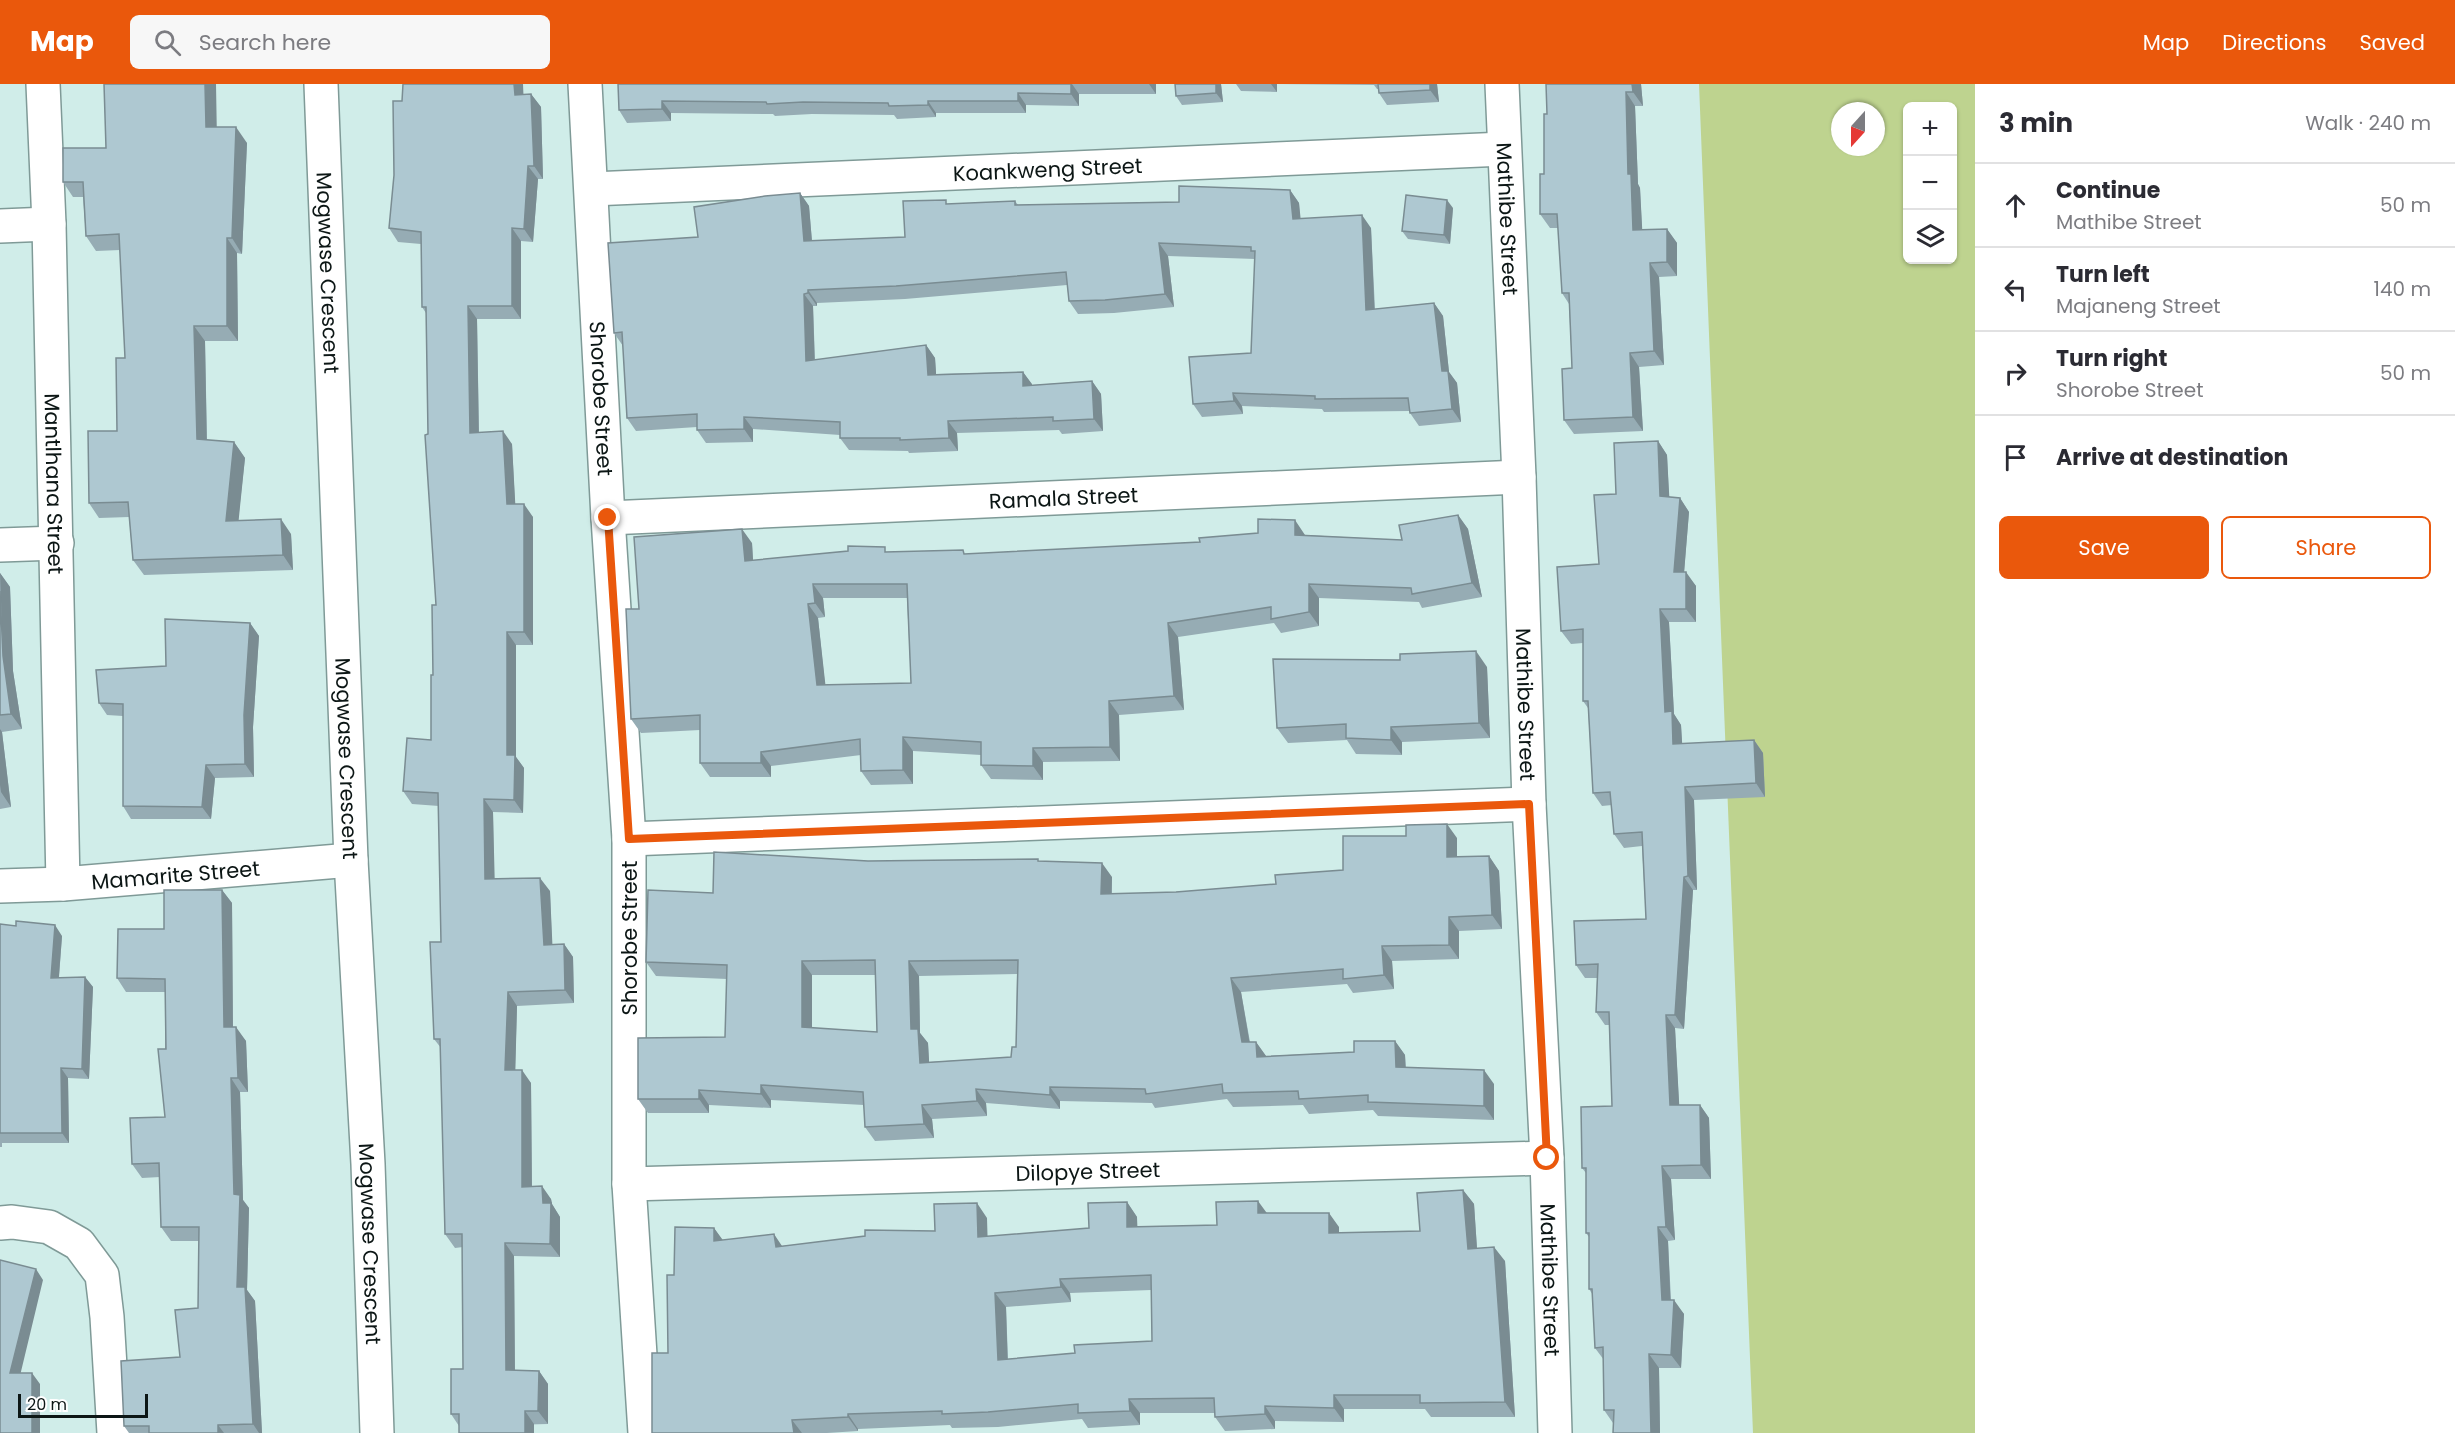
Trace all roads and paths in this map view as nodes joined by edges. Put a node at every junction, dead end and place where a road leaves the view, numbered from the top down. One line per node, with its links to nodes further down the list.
1 (43, 84): 7 (street, Mantlhana Street)
2 (321, 84): 15 (street, Mogwase Crescent)
3 (585, 84): 6 (street, Shorobe Street)
4 (1502, 84): 5 (street, Mathibe Street)
5 (1504, 149): 6 (street, Koankweng Street); 9 (street, Mathibe Street)
6 (592, 189): 10 (street, Shorobe Street)
7 (49, 224): 8 (street); 11 (street, Mantlhana Street)
8 (0, 226)
9 (1519, 477): 10 (street, Ramala Street); 13 (street, Mathibe Street)
10 (608, 518): 14 (street, Shorobe Street)
11 (57, 543): 12 (street); 16 (street, Mantlhana Street)
12 (0, 544)
13 (1529, 804): 14 (street); 18 (street, Mathibe Street)
14 (629, 839): 19 (street, Shorobe Street)
15 (351, 860): 16 (street, Mamarite Street); 22 (street, Mogwase Crescent)
16 (63, 884): 17 (street, Mamarite Street)
17 (0, 886)
18 (1547, 1158): 19 (street, Dilopye Street); 24 (street, Mathibe Street)
19 (629, 1184): 23 (street, Shorobe Street)
20 (0, 1223): 21 (street)
21 (114, 1433)
22 (377, 1433)
23 (645, 1433)
24 (1555, 1433)

